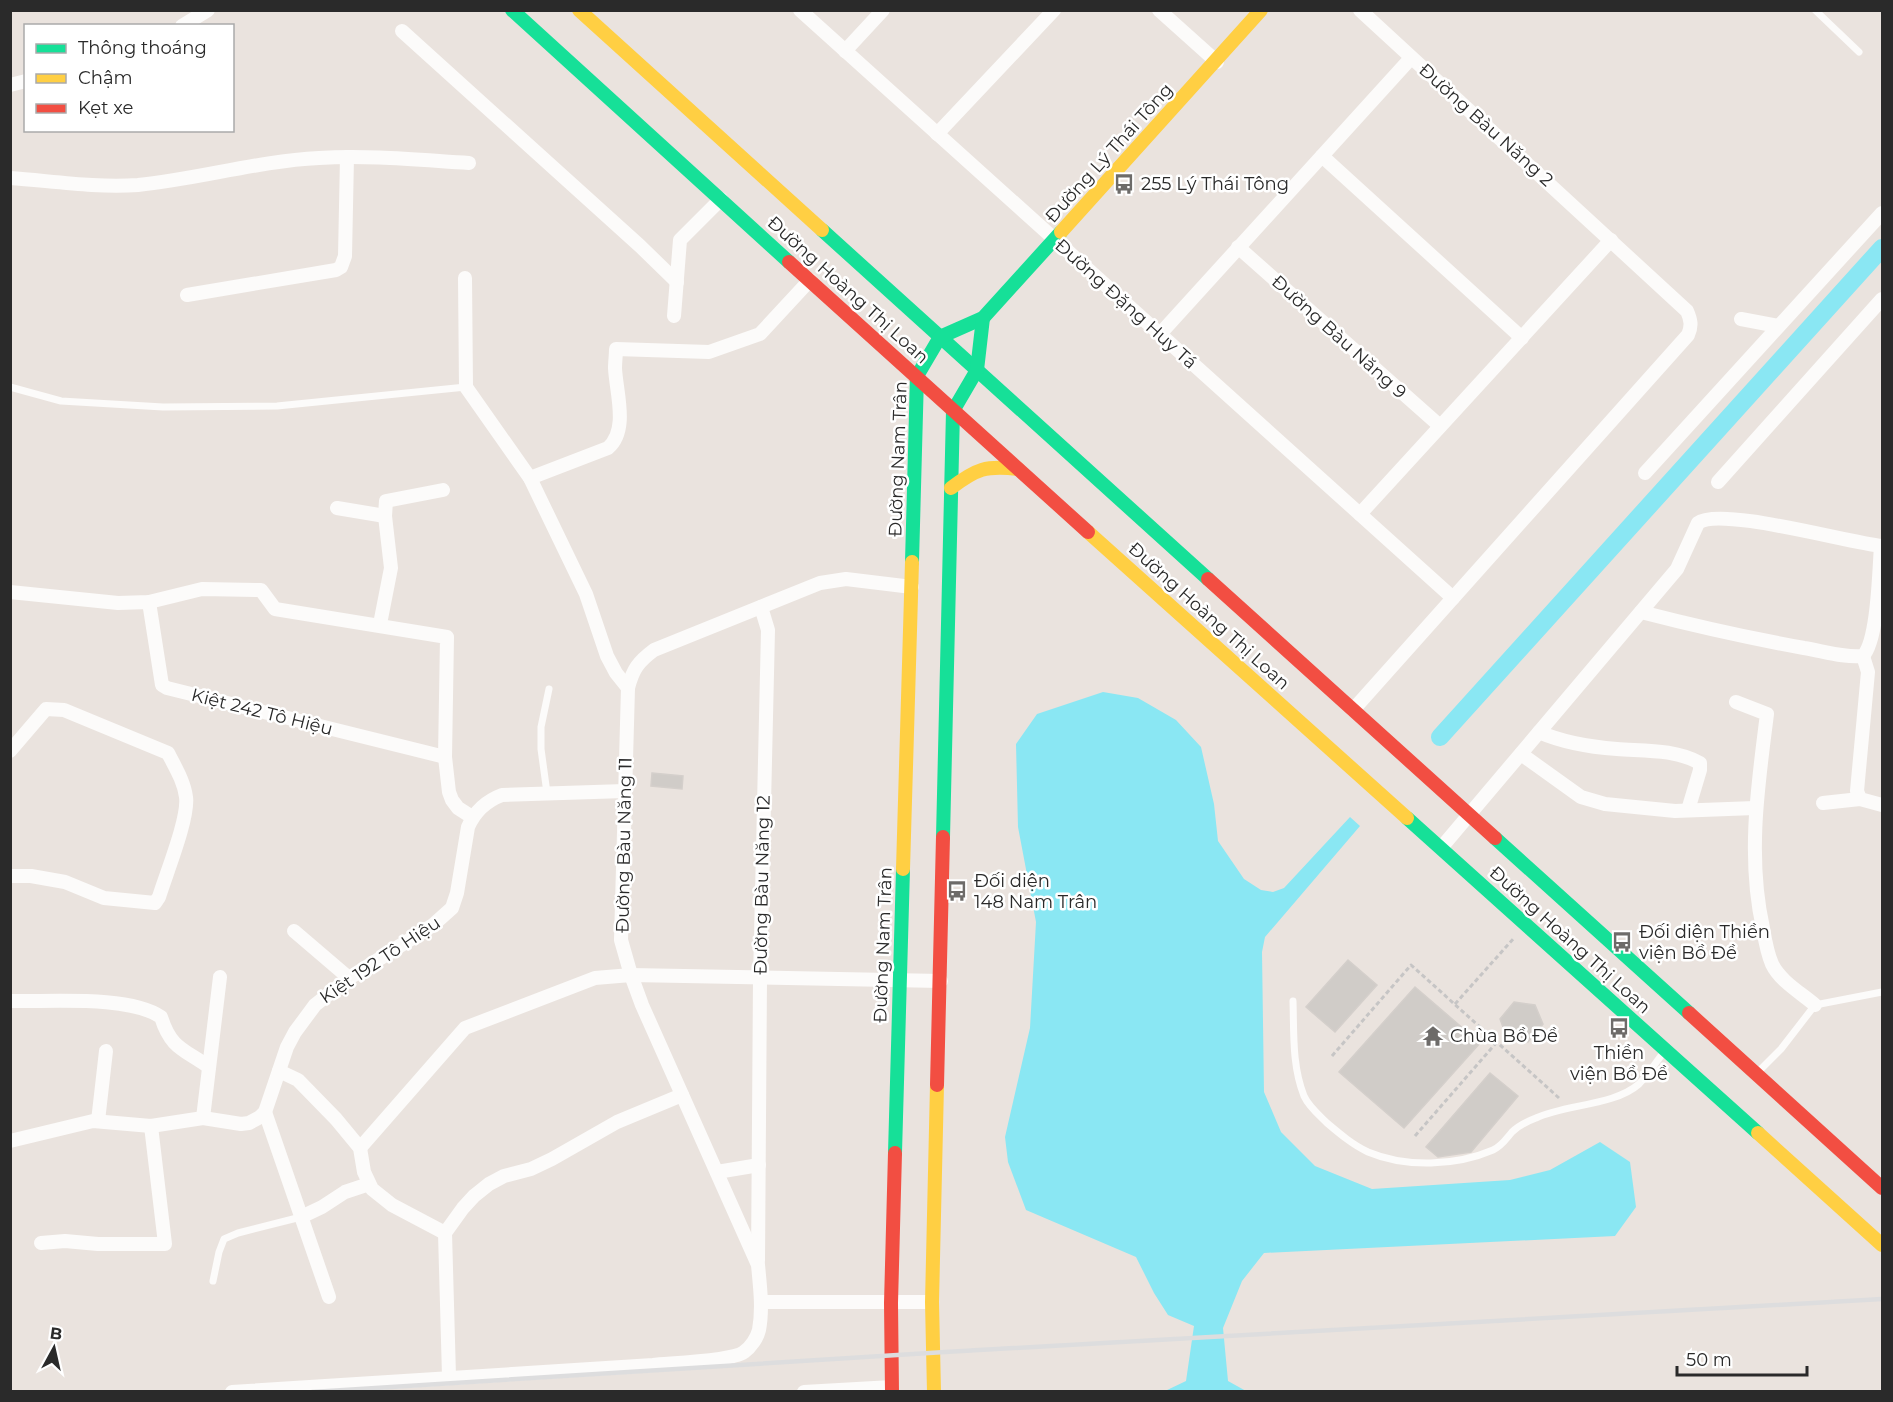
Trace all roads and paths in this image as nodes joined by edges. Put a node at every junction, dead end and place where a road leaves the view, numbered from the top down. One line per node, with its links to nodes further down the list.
1 (208, 10): 11 (street)
2 (513, 10): 22 (main road, Đường Hoàng Thị Loan)
3 (579, 10): 37 (main road, Đường Hoàng Thị Loan)
4 (800, 10): 13 (street, Đường Đặng Huy Tá)
5 (883, 10): 13 (street)
6 (1054, 10): 17 (street)
7 (1159, 10): 16 (street)
8 (1261, 10): 16 (main road, Đường Lý Thái Tông)
9 (1360, 10): 15 (street, Đường Bàu Năng 2)
10 (1815, 10): 14 (lane)
11 (185, 24)
12 (402, 31): 29 (street)
13 (845, 51): 17 (street, Đường Đặng Huy Tá)
14 (1859, 52)
15 (1412, 58): 18 (street); 25 (street, Đường Bàu Năng 2)
16 (1216, 62): 24 (main road, Đường Lý Thái Tông)
17 (937, 134): 24 (street, Đường Đặng Huy Tá)
18 (1322, 156): 26 (street); 38 (street)
19 (347, 157): 20 (street); 21 (street); 30 (street)
20 (469, 163)
21 (10, 178)
22 (721, 199): 28 (main road, Đường Hoàng Thị Loan); 29 (street)
23 (1882, 213): 35 (street)
24 (1054, 239): 33 (main road, Đường Lý Thái Tông); 36 (street, Đường Đặng Huy Tá)
25 (1611, 240): 38 (street); 57 (street, Đường Bàu Năng 2)
26 (1239, 248): 36 (street); 44 (street, Đường Bàu Năng 9)
27 (465, 278): 42 (street)
28 (810, 280): 40 (main road, Đường Hoàng Thị Loan); 47 (street)
29 (677, 282): 32 (street)
30 (187, 295)
31 (1882, 299): 48 (street)
32 (674, 316)
33 (982, 318): 37 (main road); 39 (main road)
34 (1741, 319): 35 (street)
35 (1778, 326): 46 (street)
36 (1160, 334): 52 (street, Đường Đặng Huy Tá)
37 (940, 337): 39 (main road, Đường Hoàng Thị Loan); 40 (main road, Đường Nam Trân)
38 (1522, 338): 44 (street)
39 (977, 370): 43 (main road); 66 (main road, Đường Hoàng Thị Loan)
40 (917, 376): 43 (main road, Đường Hoàng Thị Loan); 55 (main road, Đường Nam Trân)
41 (10, 387): 42 (lane)
42 (466, 387): 47 (street)
43 (953, 411): 45 (main road, Đường Hoàng Thị Loan); 49 (main road)
44 (1440, 426): 52 (street)
45 (1018, 468): 49 (main road); 80 (main road, Đường Hoàng Thị Loan)
46 (1645, 473)
47 (530, 478): 63 (street)
48 (1718, 482)
49 (951, 488): 89 (main road)
50 (443, 490): 53 (street)
51 (337, 508): 53 (street)
52 (1360, 514): 57 (street, Đường Đặng Huy Tá)
53 (385, 516): 61 (street)
54 (1882, 546): 60 (street); 62 (street)
55 (912, 587): 59 (street, Đường Bàu Năng 11); 88 (main road, Đường Nam Trân)
56 (10, 592): 58 (street)
57 (1453, 598): 66 (street, Đường Bàu Năng 2)
58 (149, 602): 61 (street); 70 (street, Kiệt 242 Tô Hiệu)
59 (761, 607): 63 (street, Đường Bàu Năng 11); 87 (street, Đường Bàu Năng 12)
60 (1641, 612): 62 (street); 67 (street)
61 (380, 624): 70 (street)
62 (1863, 656): 73 (street)
63 (628, 688): 71 (street, Đường Bàu Năng 11)
64 (549, 689): 72 (lane)
65 (1736, 702): 76 (street)
66 (1353, 710): 78 (main road, Đường Hoàng Thị Loan)
67 (1539, 732): 69 (street); 77 (street)
68 (10, 751): 81 (street)
69 (1521, 754): 77 (street); 78 (street)
70 (445, 757): 79 (street)
71 (625, 791): 72 (street); 84 (street, Đường Bàu Năng 11)
72 (547, 793): 79 (street)
73 (1860, 799): 74 (street); 75 (street)
74 (1823, 803)
75 (1882, 805)
76 (1755, 808): 77 (street); 94 (street)
77 (1688, 810)
78 (1469, 815): 80 (street); 101 (main road, Đường Hoàng Thị Loan)
79 (472, 817): 86 (street, Kiệt 192 Tô Hiệu)
80 (1441, 848): 82 (main road, Đường Hoàng Thị Loan)
81 (10, 876)
82 (1526, 924): 93 (path); 96 (main road, Đường Hoàng Thị Loan)
83 (294, 931): 86 (street)
84 (631, 975): 87 (street); 102 (street, Đường Bàu Năng 11); 110 (street)
85 (220, 977): 99 (street)
86 (349, 978): 100 (street, Kiệt 192 Tô Hiệu)
87 (760, 979): 88 (street); 111 (street, Đường Bàu Năng 12)
88 (900, 980): 89 (street); 124 (main road, Đường Nam Trân)
89 (940, 981): 123 (main road)
90 (1882, 992): 94 (lane)
91 (10, 1001): 99 (street)
92 (1293, 1001): 103 (lane)
93 (1455, 1004): 95 (path); 98 (path)
94 (1815, 1005): 101 (lane)
95 (1497, 1042): 103 (path); 108 (path)
96 (1666, 1050): 103 (lane); 118 (main road, Đường Hoàng Thị Loan)
97 (106, 1052): 106 (street)
98 (1332, 1056)
99 (209, 1067): 105 (street)
100 (279, 1071): 104 (street, Kiệt 192 Tô Hiệu); 110 (street)
101 (1757, 1074): 114 (main road, Đường Hoàng Thị Loan)
102 (682, 1095): 112 (street, Đường Bàu Năng 11); 116 (street)
103 (1570, 1108)
104 (265, 1112): 105 (street); 115 (street)
105 (203, 1119): 107 (street)
106 (98, 1120): 107 (street); 109 (street)
107 (151, 1126): 117 (street)
108 (1415, 1136)
109 (10, 1141)
110 (360, 1149): 113 (street)
111 (759, 1165): 112 (street); 119 (street, Đường Bàu Năng 12)
112 (717, 1172): 119 (street, Đường Bàu Năng 11)
113 (369, 1184): 115 (street); 116 (street)
114 (1882, 1188)
115 (301, 1216): 120 (lane); 121 (street)
116 (445, 1233): 125 (street)
117 (41, 1243)
118 (1882, 1245)
119 (758, 1265): 122 (street, Đường Bàu Năng 11)
120 (213, 1281)
121 (329, 1297)
122 (761, 1302): 124 (street); 125 (street, Đường Bàu Năng 11)
123 (932, 1302): 124 (street); 129 (main road)
124 (891, 1303): 126 (main road, Đường Nam Trân)
125 (449, 1376): 127 (street, Đường Bàu Năng 11)
126 (892, 1389): 128 (street)
127 (232, 1392)
128 (804, 1392)
129 (934, 1392)

